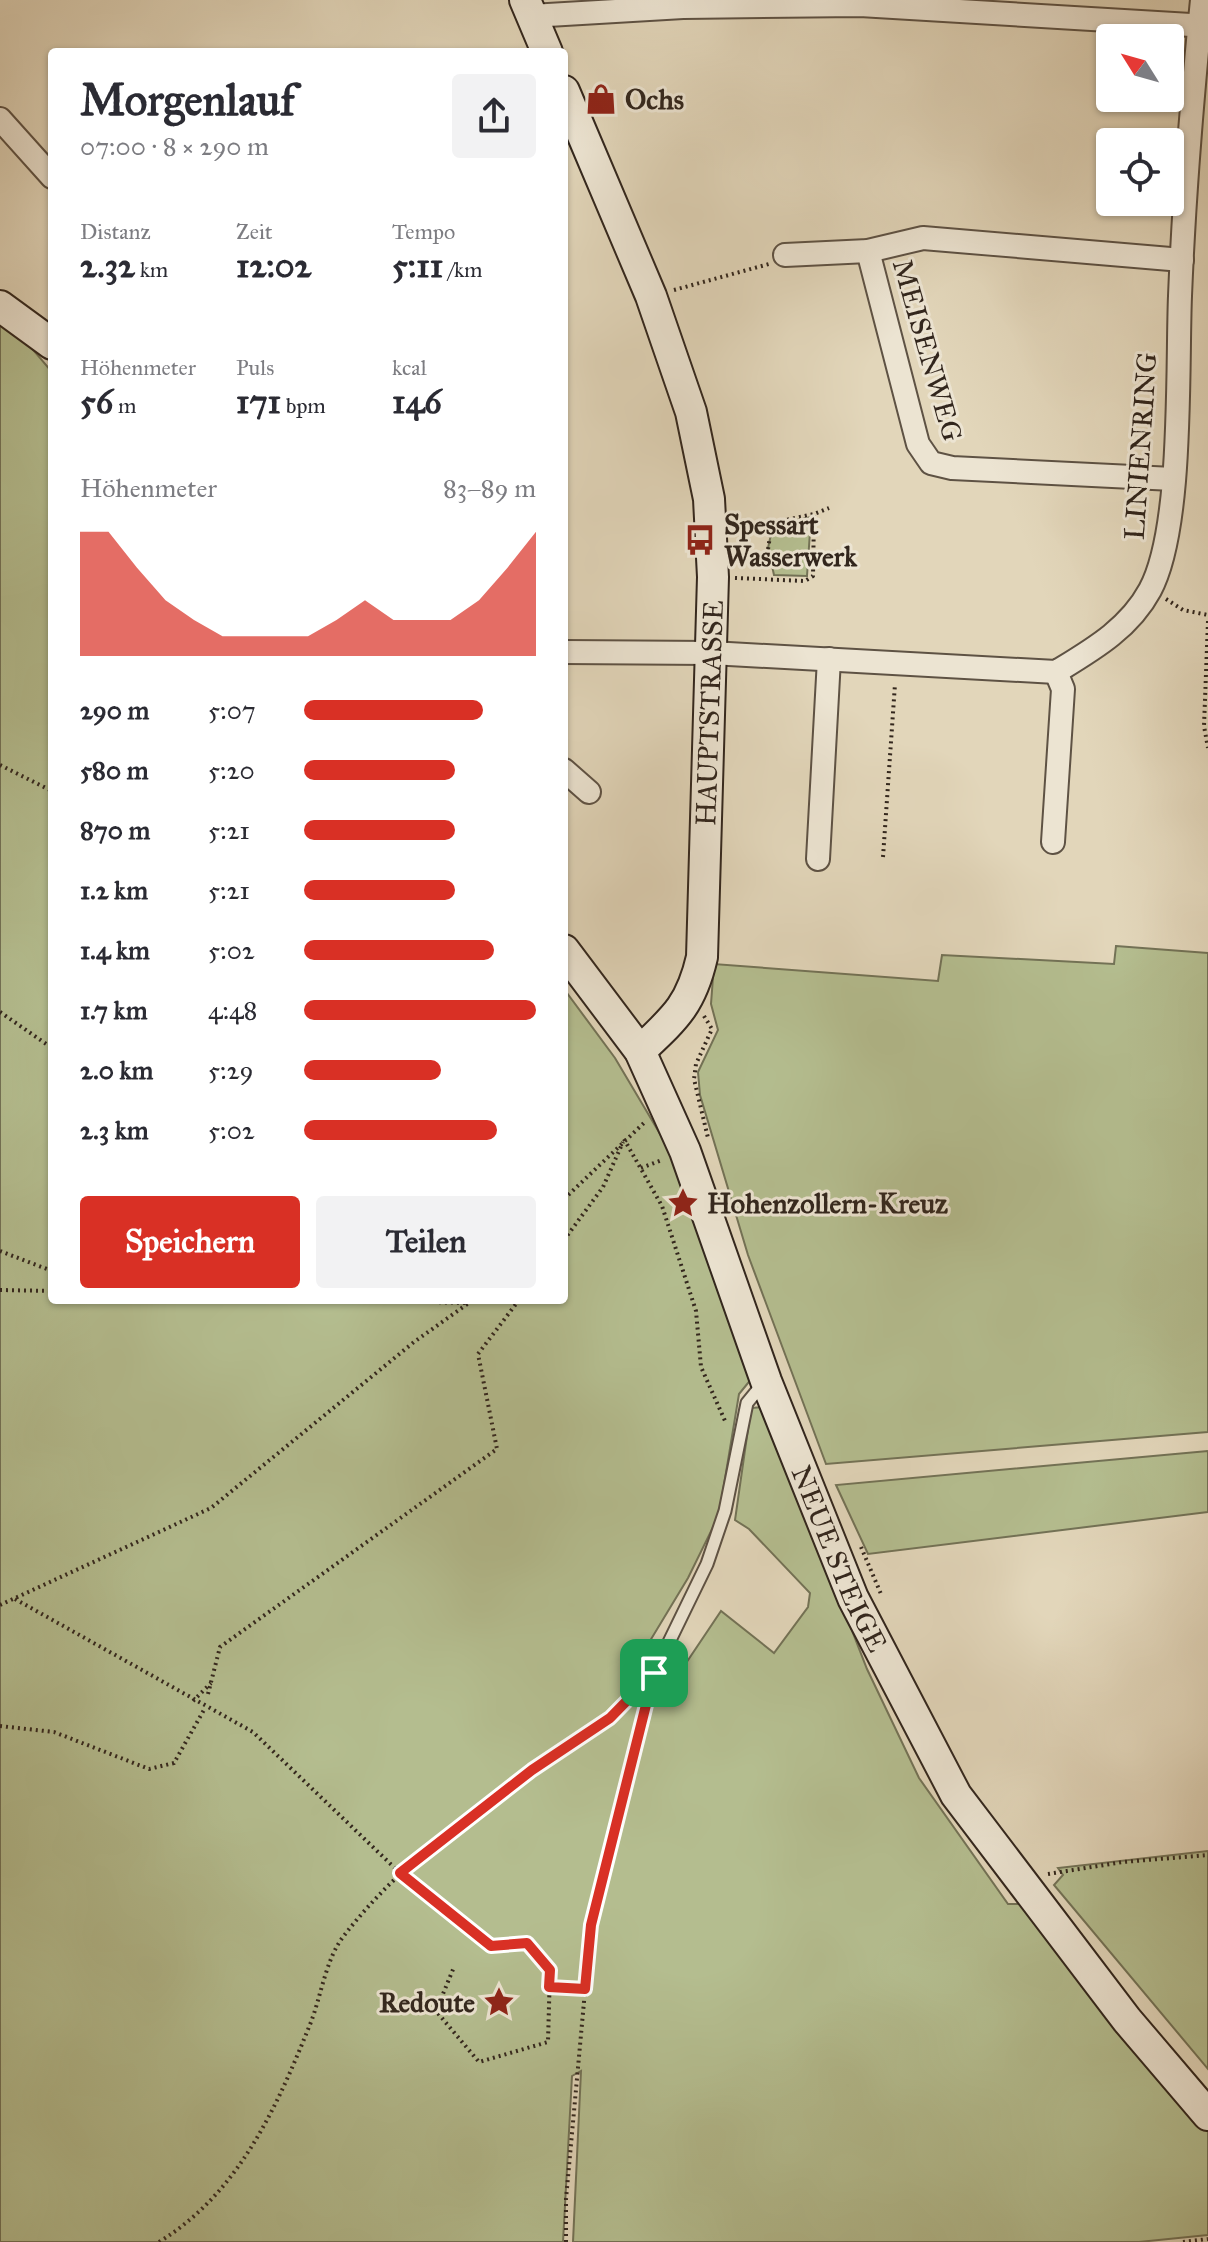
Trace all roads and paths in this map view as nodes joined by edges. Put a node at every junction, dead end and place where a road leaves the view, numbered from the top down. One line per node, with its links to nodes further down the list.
1 (1202, 0): 4 (street, LINIENRING)
2 (860, 2): 3 (street); 4 (street)
3 (528, 8): 5 (main road)
4 (1204, 26): 11 (street, LINIENRING)
5 (545, 48)
6 (568, 100): 24 (main road, HAUPTSTRASSE)
7 (0, 119): 8 (street)
8 (48, 173)
9 (868, 251): 10 (street); 11 (street); 15 (street, MEISENWEG)
10 (785, 255): 12 (path)
11 (1182, 260): 15 (street, LINIENRING)
12 (665, 293)
13 (0, 306): 14 (main road)
14 (48, 341)
15 (1173, 479): 20 (street, LINIENRING)
16 (829, 508): 17 (path)
17 (814, 514): 18 (path); 19 (path)
18 (750, 557)
19 (749, 578)
20 (1151, 589): 21 (path); 27 (street, LINIENRING)
21 (1208, 615)
22 (1208, 621): 28 (path)
23 (568, 652): 24 (street)
24 (711, 653): 25 (street); 37 (main road, HAUPTSTRASSE)
25 (829, 659): 26 (street); 35 (street)
26 (896, 662): 27 (street); 34 (path)
27 (1056, 672): 33 (street)
28 (1208, 748)
29 (0, 765): 31 (path)
30 (568, 774): 32 (street)
31 (48, 789)
32 (589, 792)
33 (1053, 842)
34 (883, 857)
35 (818, 859)
36 (568, 955): 40 (main road, NEUE STEIGE)
37 (686, 1002): 40 (main road, HAUPTSTRASSE); 42 (path)
38 (0, 1012): 39 (path)
39 (48, 1045)
40 (640, 1051): 51 (main road, NEUE STEIGE)
41 (624, 1139): 43 (path); 44 (path); 52 (path)
42 (710, 1142)
43 (568, 1192)
44 (568, 1235)
45 (0, 1251): 46 (path)
46 (48, 1269)
47 (0, 1290): 48 (path)
48 (48, 1291)
49 (468, 1304): 54 (path)
50 (516, 1304): 58 (path)
51 (766, 1381): 52 (lane); 69 (main road, NEUE STEIGE)
52 (741, 1434): 57 (lane)
53 (855, 1534): 56 (path)
54 (15, 1599): 55 (path); 60 (path)
55 (0, 1605)
56 (885, 1606)
57 (654, 1673): 64 (path); 68 (path)
58 (212, 1682): 59 (path); 60 (path)
59 (208, 1694)
60 (193, 1701): 61 (path)
61 (205, 1708): 62 (path); 64 (path)
62 (0, 1726)
63 (1208, 1855): 65 (path)
64 (400, 1873): 67 (path); 71 (path)
65 (1042, 1876)
66 (454, 1967): 67 (path)
67 (549, 1987): 68 (path)
68 (585, 1989): 72 (path)
69 (1208, 2115)
70 (1208, 2239): 73 (path)
71 (159, 2242)
72 (566, 2242)
73 (1183, 2242)

